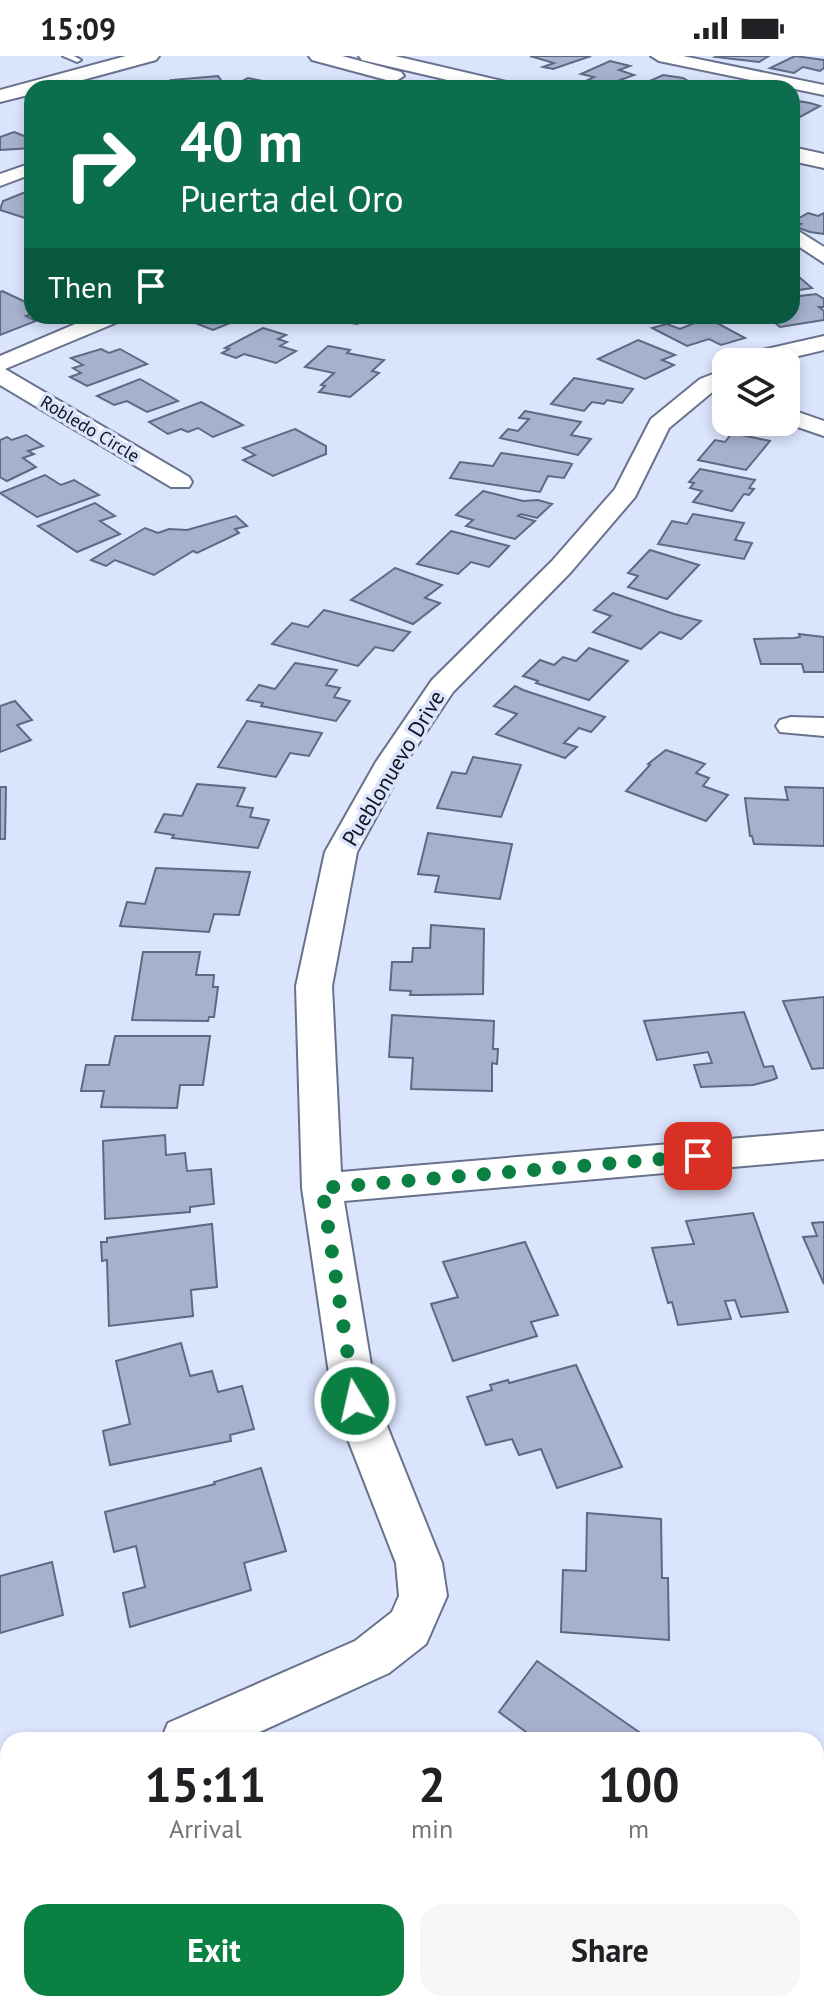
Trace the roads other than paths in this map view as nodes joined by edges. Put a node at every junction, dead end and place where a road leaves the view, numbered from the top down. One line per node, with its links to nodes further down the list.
1 (149, 56): 6 (main road)
2 (319, 56): 7 (main road)
3 (369, 56): 8 (main road)
4 (659, 56): 9 (street)
5 (80, 57): 10 (main road)
6 (60, 80)
7 (416, 80)
8 (473, 80)
9 (775, 80)
10 (0, 81)
11 (800, 85): 13 (street)
12 (24, 90): 14 (main road)
13 (824, 90)
14 (0, 96)
15 (800, 143): 16 (main road)
16 (824, 148)
17 (800, 156): 18 (main road)
18 (824, 161)
19 (24, 171): 20 (street)
20 (0, 180)
21 (800, 239): 22 (street)
22 (824, 257)
23 (93, 324): 26 (street)
24 (824, 343): 25 (street)
25 (800, 348)
26 (0, 364)
27 (0, 375): 31 (street, Robledo Circle)
28 (712, 389): 35 (street, Pueblonuevo Drive)
29 (800, 420): 30 (street)
30 (824, 429)
31 (180, 482)
32 (791, 726): 33 (street)
33 (824, 727)
34 (824, 1145): 35 (street)
35 (322, 1188): 36 (street, Pueblonuevo Drive)
36 (204, 1732)

